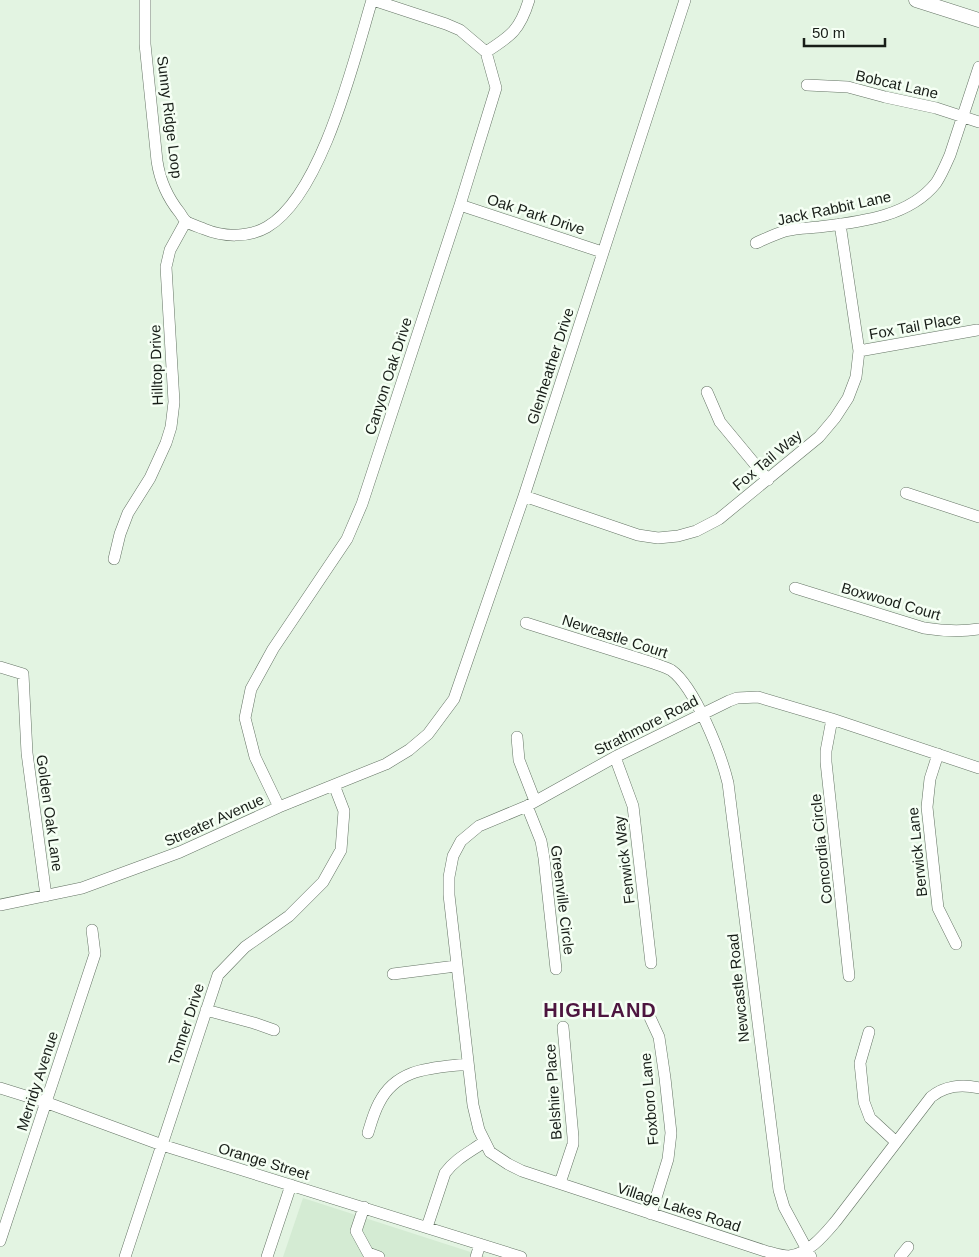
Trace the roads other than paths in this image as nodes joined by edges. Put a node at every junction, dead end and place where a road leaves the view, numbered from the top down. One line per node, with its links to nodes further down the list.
1 (145, 0): 13 (street, Sunny Ridge Loop)
2 (373, 0): 7 (street); 13 (street, Sunny Ridge Loop)
3 (529, 0): 7 (street)
4 (685, 0): 16 (street, Glenheather Drive)
5 (916, 0): 6 (main road)
6 (979, 20)
7 (486, 52): 12 (street, Canyon Oak Drive)
8 (979, 67): 10 (street, Jack Rabbit Lane)
9 (807, 85): 10 (street, Bobcat Lane)
10 (962, 116): 11 (street, Bobcat Lane); 14 (street, Jack Rabbit Lane)
11 (979, 122)
12 (460, 205): 16 (street, Oak Park Drive); 38 (street, Canyon Oak Drive)
13 (186, 221): 24 (street, Hilltop Drive)
14 (840, 224): 15 (street, Jack Rabbit Lane); 18 (street, Fox Tail Way)
15 (756, 243)
16 (602, 252): 22 (street, Glenheather Drive)
17 (977, 330): 18 (street, Fox Tail Place)
18 (859, 351): 20 (street, Fox Tail Way)
19 (706, 392): 20 (street)
20 (768, 480): 22 (street, Fox Tail Way)
21 (906, 493): 23 (street)
22 (524, 496): 31 (street, Glenheather Drive)
23 (979, 517)
24 (114, 559)
25 (795, 588): 27 (street, Boxwood Court)
26 (526, 623): 29 (street, Newcastle Court)
27 (979, 629)
28 (0, 667): 39 (street, Golden Oak Lane)
29 (701, 714): 30 (street, Strathmore Road); 34 (street, Strathmore Road); 69 (street, Newcastle Road)
30 (832, 719): 33 (street, Strathmore Road); 47 (street, Concordia Circle)
31 (428, 734): 36 (street, Streater Avenue)
32 (518, 736): 37 (street, Greenville Circle)
33 (938, 754): 35 (street, Strathmore Road); 42 (street, Berwick Lane)
34 (615, 757): 37 (street, Strathmore Road); 43 (street, Fenwick Way)
35 (979, 768)
36 (334, 785): 38 (street, Streater Avenue); 48 (street, Tonner Drive)
37 (531, 804): 44 (street, Strathmore Road); 45 (street, Greenville Circle)
38 (279, 807): 39 (street, Streater Avenue)
39 (46, 896): 40 (street, Streater Avenue)
40 (0, 904)
41 (92, 930): 56 (street, Merridy Avenue)
42 (956, 944)
43 (651, 963)
44 (456, 966): 46 (street); 53 (street, Village Lakes Road)
45 (556, 969)
46 (393, 974)
47 (849, 976)
48 (206, 1010): 51 (street); 60 (street, Tonner Drive)
49 (647, 1011): 64 (street, Foxboro Lane)
50 (563, 1027): 61 (street, Belshire Place)
51 (274, 1030)
52 (869, 1032): 59 (street)
53 (468, 1064): 57 (street); 58 (street, Village Lakes Road)
54 (0, 1088): 56 (street, Orange Street)
55 (979, 1088): 59 (street, Village Lakes Road)
56 (45, 1102): 60 (street, Orange Street); 66 (street, Merridy Avenue)
57 (368, 1133)
58 (484, 1142): 61 (street, Village Lakes Road); 65 (street)
59 (896, 1142): 69 (street, Village Lakes Road)
60 (162, 1146): 62 (street, Orange Street); 70 (street, Tonner Drive)
61 (560, 1183): 64 (street, Village Lakes Road)
62 (290, 1185): 63 (street, Orange Street); 71 (street)
63 (364, 1207): 65 (street, Orange Street); 72 (street)
64 (651, 1214): 69 (street, Village Lakes Road)
65 (427, 1227): 67 (street, Orange Street)
66 (0, 1241)
67 (480, 1244): 73 (street); 74 (street, Orange Street)
68 (908, 1247): 75 (street)
69 (809, 1253)
70 (125, 1257)
71 (267, 1257)
72 (379, 1257)
73 (476, 1257)
74 (521, 1257)
75 (900, 1257)

